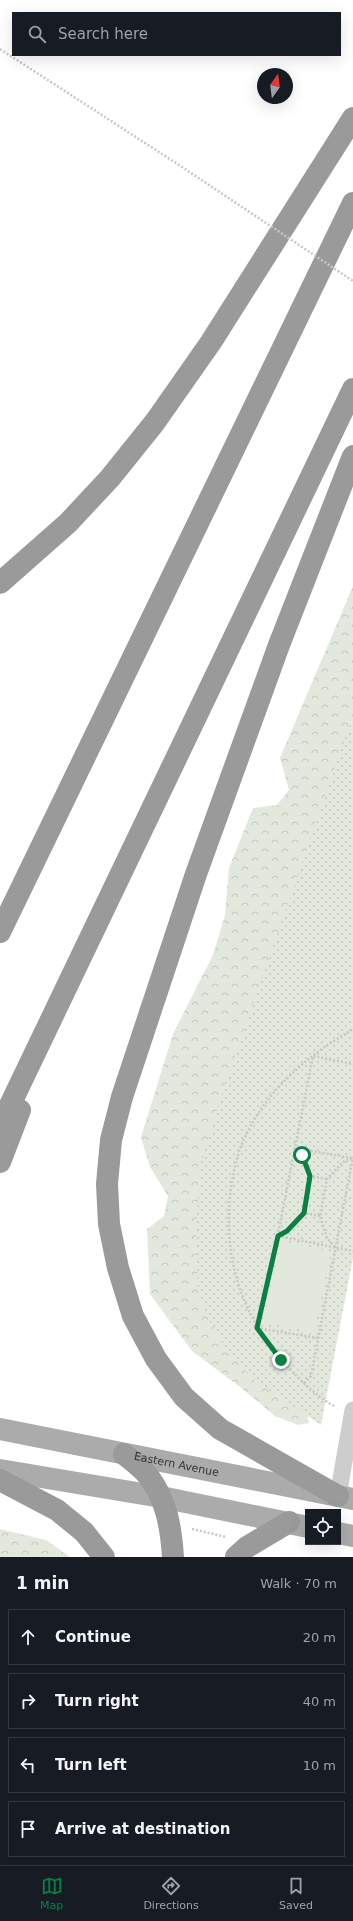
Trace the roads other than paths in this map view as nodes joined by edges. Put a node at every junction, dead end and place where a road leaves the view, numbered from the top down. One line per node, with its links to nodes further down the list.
1 (353, 118): 5 (highway)
2 (353, 203): 6 (highway)
3 (353, 389): 7 (highway)
4 (353, 456): 16 (highway)
5 (0, 582)
6 (0, 932)
7 (60, 1002): 8 (highway); 9 (highway)
8 (0, 1126)
9 (0, 1162)
10 (353, 1410): 16 (street)
11 (0, 1429): 12 (main road, Eastern Avenue)
12 (124, 1454): 15 (highway); 16 (main road, Eastern Avenue)
13 (0, 1470): 15 (main road)
14 (0, 1480): 21 (highway)
15 (161, 1497): 17 (main road); 22 (highway)
16 (345, 1497)
17 (298, 1524): 20 (highway)
18 (341, 1534): 19 (main road)
19 (353, 1536)
20 (233, 1548)
21 (104, 1557)
22 (174, 1557)

